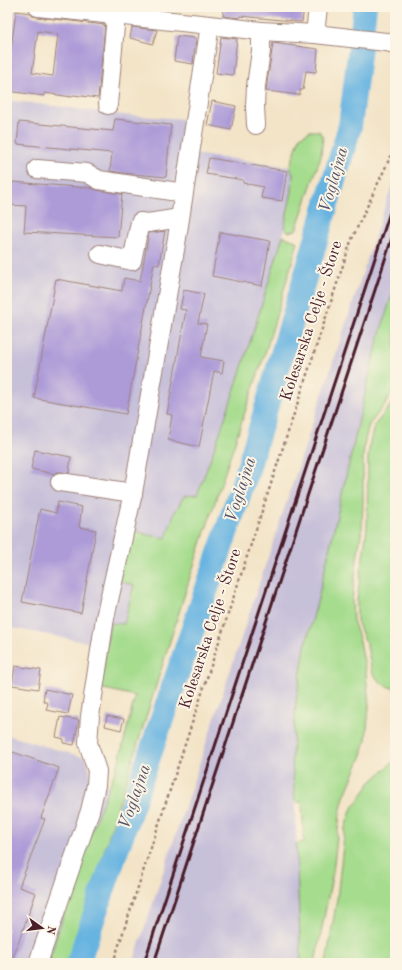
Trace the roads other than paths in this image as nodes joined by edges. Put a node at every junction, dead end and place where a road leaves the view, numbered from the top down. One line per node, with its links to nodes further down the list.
1 (38, 7): 3 (street)
2 (318, 7): 6 (street)
3 (116, 15): 4 (street); 8 (street)
4 (210, 25): 5 (street); 11 (street)
5 (261, 31): 6 (street); 9 (street)
6 (328, 35): 7 (street)
7 (391, 43)
8 (108, 105)
9 (256, 125)
10 (37, 169): 11 (street)
11 (184, 193): 12 (street)
12 (180, 218): 13 (street); 15 (street)
13 (100, 254)
14 (60, 482): 15 (street)
15 (132, 494): 16 (street)
16 (38, 963)

